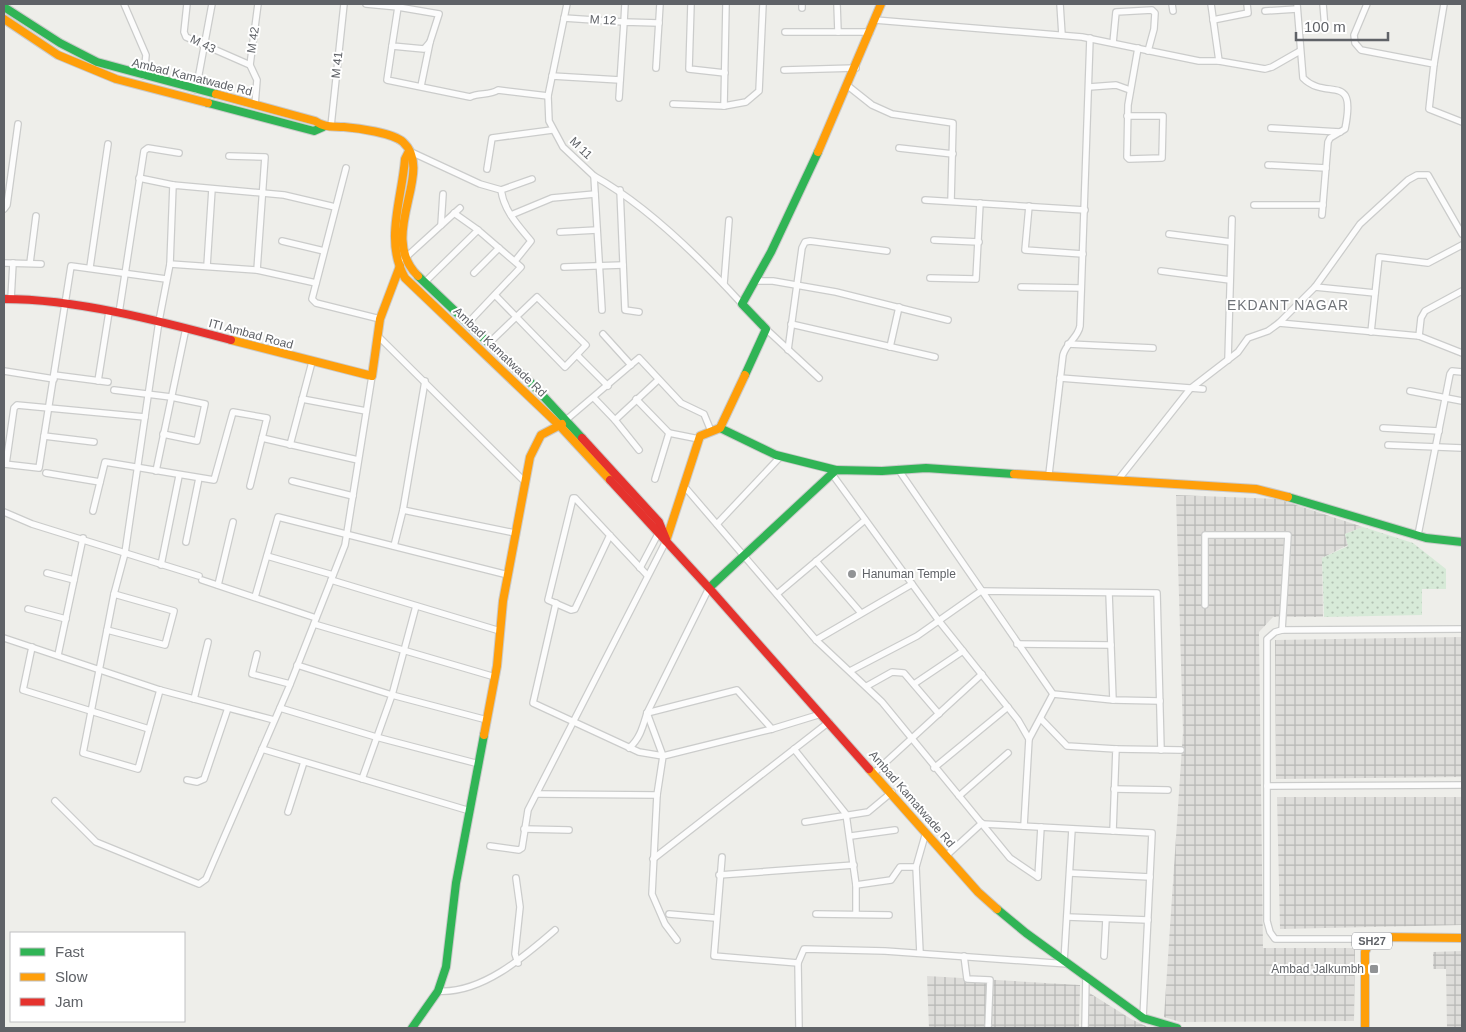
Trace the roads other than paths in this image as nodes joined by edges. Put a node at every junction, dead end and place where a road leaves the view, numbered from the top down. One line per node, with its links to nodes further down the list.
1 (124, 4): 53 (street)
2 (187, 4): 41 (street, M 43)
3 (212, 4): 41 (street)
4 (258, 4): 48 (street, M 42)
5 (344, 4): 69 (street, M 41)
6 (366, 4): 23 (street)
7 (567, 4): 27 (street, M 11)
8 (625, 4): 31 (street, M 12)
9 (660, 4): 32 (street)
10 (690, 4): 52 (street)
11 (726, 4): 52 (street)
12 (763, 4): 65 (street)
13 (837, 4): 35 (street)
14 (881, 4): 29 (street)
15 (1060, 4): 37 (street)
16 (1172, 4): 26 (street)
17 (1211, 4): 30 (street)
18 (1247, 4): 30 (street)
19 (1323, 4): 33 (street)
20 (1367, 4): 47 (street)
21 (1444, 4): 47 (street)
22 (4, 7): 53 (street, Ambad Kamatwade Rd)
23 (398, 7): 39 (street); 42 (street)
24 (1297, 7): 25 (street); 45 (street)
25 (1265, 10)
26 (1173, 11)
27 (564, 18): 31 (street, M 12); 54 (street, M 11)
28 (4, 19): 69 (street)
29 (875, 20): 36 (street); 37 (street)
30 (1213, 20): 46 (street)
31 (624, 22): 32 (street); 55 (street)
32 (659, 23): 49 (street)
33 (1325, 29)
34 (786, 32): 35 (street)
35 (838, 32): 36 (street)
36 (870, 32): 50 (street)
37 (1062, 35): 38 (street)
38 (1090, 38): 40 (street); 58 (street)
39 (430, 42): 42 (street); 56 (street)
40 (1113, 43): 43 (street); 44 (street)
41 (204, 45): 48 (street, M 43); 59 (street)
42 (392, 46): 56 (street)
43 (1138, 48): 44 (street); 60 (street)
44 (1148, 51): 46 (street)
45 (1300, 51): 46 (street); 72 (street)
46 (1219, 62)
47 (1434, 64): 67 (street)
48 (250, 65): 64 (street, M 42)
49 (656, 68)
50 (856, 68): 51 (street); 57 (street)
51 (784, 70)
52 (725, 73): 65 (street)
53 (144, 76): 59 (street, Ambad Kamatwade Rd)
54 (552, 76): 55 (street); 61 (street, M 11)
55 (620, 80): 62 (street)
56 (421, 86): 61 (street)
57 (848, 86): 77 (street); 145 (street)
58 (1089, 87): 60 (street); 102 (street)
59 (196, 90): 64 (street, Ambad Kamatwade Rd)
60 (1130, 90): 66 (street)
61 (548, 96): 71 (street, M 11)
62 (619, 98)
63 (673, 104): 65 (street)
64 (256, 105): 69 (street, Ambad Kamatwade Rd)
65 (724, 106)
66 (1127, 116): 66 (street)
67 (1462, 122)
68 (18, 124): 101 (street)
69 (327, 126): 75 (street, Ambad Kamatwade Rd)
70 (1271, 128): 72 (street)
71 (552, 130): 82 (street); 83 (street, M 11)
72 (1342, 132): 81 (street)
73 (108, 144): 136 (street)
74 (899, 148): 77 (street)
75 (409, 151): 88 (street); 115 (street)
76 (179, 153): 84 (street)
77 (953, 154): 94 (street)
78 (229, 156): 90 (street)
79 (1268, 165): 81 (street)
80 (346, 168): 99 (street)
81 (1326, 168): 97 (street)
82 (487, 169)
83 (594, 176): 89 (street); 92 (street, M 11)
84 (139, 178): 86 (street); 140 (street)
85 (532, 179): 88 (street)
86 (174, 184): 87 (street); 131 (street)
87 (212, 189): 90 (street); 133 (street)
88 (501, 190): 104 (street)
89 (620, 190): 132 (street); 148 (street)
90 (262, 193): 99 (street); 138 (street)
91 (443, 194): 109 (street)
92 (595, 194): 104 (street); 111 (street, M 11)
93 (925, 200): 94 (street)
94 (951, 202): 95 (street)
95 (980, 203): 98 (street); 118 (street)
96 (1254, 205): 97 (street)
97 (1323, 205): 105 (street)
98 (1029, 206): 102 (street); 124 (street)
99 (335, 207): 122 (street)
100 (460, 208): 103 (street)
101 (4, 209)
102 (1085, 210): 124 (street)
103 (454, 213): 109 (street); 110 (street)
104 (510, 215): 126 (street)
105 (1322, 215)
106 (36, 216): 129 (street)
107 (1232, 219): 119 (street)
108 (730, 220): 148 (street)
109 (441, 225): 125 (street)
110 (478, 230): 121 (street); 146 (street)
111 (597, 230): 112 (street); 134 (street, M 11)
112 (560, 232)
113 (1169, 234): 119 (street)
114 (1462, 234): 151 (street)
115 (398, 240): 125 (street); 137 (street)
116 (934, 240): 118 (street)
117 (282, 241): 122 (street)
118 (979, 242): 142 (street)
119 (1231, 242): 144 (street)
120 (1462, 245): 154 (street)
121 (499, 248): 126 (street); 141 (street)
122 (324, 251): 147 (street)
123 (887, 251): 149 (street)
124 (1083, 254): 152 (street)
125 (404, 259): 137 (street); 146 (street, Ambad Kamatwade Rd)
126 (515, 261): 155 (street)
127 (4, 263): 128 (street)
128 (13, 263): 129 (street); 156 (street)
129 (30, 263): 130 (street)
130 (41, 264)
131 (170, 264): 133 (street); 143 (street)
132 (623, 265): 134 (street); 162 (street)
133 (207, 266): 138 (street)
134 (599, 266): 135 (street); 160 (street, M 11)
135 (564, 267)
136 (90, 268): 140 (street); 158 (street)
137 (399, 269): 165 (street); 215 (street, Ambad Kamatwade Rd)
138 (257, 270): 147 (street)
139 (1162, 271): 144 (street)
140 (126, 272): 143 (street); 163 (street)
141 (474, 273)
142 (930, 278)
143 (166, 279): 167 (street)
144 (1230, 280): 185 (street)
145 (754, 281): 149 (street); 157 (street)
146 (425, 282): 168 (street, Ambad Kamatwade Rd)
147 (316, 283): 165 (street)
148 (724, 284): 157 (street)
149 (796, 285): 159 (street); 170 (street)
150 (1021, 286): 152 (street)
151 (1314, 287): 154 (street); 169 (street)
152 (1081, 288): 178 (street)
153 (1462, 291): 176 (street)
154 (1375, 293): 173 (street)
155 (495, 294): 164 (street); 168 (street)
156 (8, 299): 158 (street, ITI Ambad Road)
157 (742, 304): 172 (street)
158 (66, 306): 161 (street, ITI Ambad Road); 191 (street)
159 (898, 307): 166 (street); 179 (street)
160 (602, 310)
161 (109, 312): 163 (street, ITI Ambad Road); 195 (street)
162 (639, 312)
163 (119, 313): 167 (street, ITI Ambad Road)
164 (517, 316): 177 (street); 183 (street); 183 (street)
165 (380, 319): 175 (street)
166 (948, 320)
167 (159, 321): 171 (street, ITI Ambad Road); 203 (street)
168 (468, 323): 177 (street, Ambad Kamatwade Rd)
169 (1279, 323): 173 (street); 185 (street)
170 (791, 324): 179 (street); 181 (street)
171 (186, 328): 186 (street, ITI Ambad Road); 204 (street)
172 (766, 329): 181 (street); 216 (street)
173 (1371, 332): 176 (street)
174 (603, 334): 187 (street)
175 (378, 336): 190 (street); 197 (street)
176 (1419, 336): 182 (street)
177 (489, 343): 213 (street, Ambad Kamatwade Rd)
178 (1068, 344): 180 (street); 193 (street)
179 (890, 346): 184 (street)
180 (1153, 348)
181 (788, 350): 192 (street)
182 (1462, 353)
183 (577, 354): 198 (street)
184 (935, 357)
185 (1228, 360): 199 (street)
186 (312, 362): 190 (street, ITI Ambad Road); 206 (street)
187 (630, 365): 194 (street); 198 (street)
188 (4, 370): 191 (street)
189 (1462, 372): 208 (street)
190 (372, 376): 211 (street)
191 (54, 377): 195 (street); 210 (street)
192 (819, 378)
193 (1060, 378): 199 (street); 239 (street)
194 (658, 380): 207 (street); 218 (street)
195 (98, 381): 196 (street)
196 (108, 382)
197 (425, 382): 246 (street); 250 (street)
198 (608, 386): 205 (street)
199 (1190, 388): 200 (street); 243 (street)
200 (1203, 389)
201 (114, 390): 203 (street)
202 (1410, 392): 208 (street)
203 (148, 393): 204 (street); 212 (street)
204 (170, 396): 221 (street); 221 (street)
205 (594, 398): 213 (street); 214 (street)
206 (302, 399): 211 (street); 226 (street)
207 (636, 399): 214 (street); 220 (street)
208 (1446, 399): 209 (street); 219 (street)
209 (1462, 400)
210 (49, 407): 212 (street); 222 (street); 233 (street)
211 (366, 411): 232 (street)
212 (145, 417): 234 (street)
213 (566, 420): 215 (street); 262 (street, Ambad Kamatwade Rd)
214 (615, 420): 230 (street)
215 (560, 426): 246 (street); 258 (street, Ambad Kamatwade Rd)
216 (720, 428): 218 (street); 231 (street)
217 (1383, 428): 219 (street)
218 (711, 431): 224 (street)
219 (1439, 431): 228 (street)
220 (669, 433): 224 (street); 242 (street)
221 (163, 434): 236 (street)
222 (44, 436): 225 (street); 233 (street)
223 (262, 438): 226 (street); 241 (street); 247 (street)
224 (699, 439): 248 (street)
225 (94, 442)
226 (290, 445): 232 (street)
227 (1388, 445): 228 (street)
228 (1436, 446): 229 (street); 260 (street)
229 (1462, 448)
230 (639, 450)
231 (781, 456): 237 (street); 255 (street)
232 (358, 460): 249 (street)
233 (5, 464)
234 (137, 467): 236 (street); 245 (street); 266 (street)
235 (898, 469): 237 (street); 239 (street); 280 (street)
236 (156, 470): 240 (street)
237 (834, 472): 253 (street); 268 (street)
238 (46, 473): 245 (street)
239 (1050, 474): 243 (street)
240 (179, 476): 241 (street); 270 (street)
241 (199, 478): 263 (street)
242 (655, 479)
243 (1118, 480): 260 (street)
244 (292, 481): 249 (street)
245 (100, 482): 251 (street)
246 (525, 482): 256 (street)
247 (250, 486)
248 (684, 486): 255 (street); 262 (street)
249 (353, 496): 257 (street)
250 (403, 510): 256 (street); 265 (street)
251 (93, 511)
252 (4, 512): 261 (street)
253 (865, 520): 269 (street); 277 (street)
254 (233, 522): 278 (street)
255 (717, 524): 268 (street)
256 (515, 533): 273 (street)
257 (347, 534): 265 (street); 267 (street); 275 (street)
258 (658, 534): 262 (street, Ambad Kamatwade Rd); 271 (street)
259 (610, 535): 259 (street); 271 (street)
260 (1418, 536): 264 (street)
261 (83, 538): 266 (street); 276 (street)
262 (666, 541): 274 (street); 279 (street, Ambad Kamatwade Rd)
263 (186, 542)
264 (1462, 542)
265 (394, 546): 273 (street)
266 (125, 553): 270 (street); 282 (street)
267 (267, 556): 275 (street); 284 (street)
268 (744, 556): 279 (street); 283 (street)
269 (816, 561): 283 (street); 289 (street)
270 (161, 565): 278 (street)
271 (640, 568): 274 (street)
272 (47, 572): 276 (street)
273 (508, 575): 296 (street)
274 (647, 575): 331 (street)
275 (332, 577): 286 (street); 291 (street)
276 (74, 580): 290 (street)
277 (912, 584): 289 (street); 292 (street)
278 (218, 585): 284 (street)
279 (709, 588): 325 (street); 326 (street, Ambad Kamatwade Rd)
280 (982, 591): 281 (street); 292 (street); 300 (street)
281 (1110, 593): 301 (street); 320 (street)
282 (114, 594): 294 (street); 294 (street)
283 (777, 594): 298 (street)
284 (255, 597): 291 (street)
285 (556, 603): 331 (street)
286 (416, 606): 296 (street); 303 (street)
287 (1205, 606): 295 (street)
288 (28, 609): 290 (street)
289 (862, 613): 298 (street)
290 (66, 619): 306 (street)
291 (315, 621): 303 (street); 307 (street)
292 (939, 621): 304 (street); 309 (street)
293 (1462, 629): 295 (street)
294 (107, 630): 308 (street)
295 (1282, 630): 353 (street)
296 (500, 631): 311 (street)
297 (4, 638): 302 (street)
298 (816, 640): 309 (street)
299 (208, 642): 318 (street)
300 (1017, 644): 301 (street); 316 (street)
301 (1111, 645): 319 (street)
302 (32, 647): 306 (street); 324 (street)
303 (403, 650): 311 (street); 317 (street)
304 (963, 651): 310 (street); 313 (street)
305 (257, 654): 312 (street)
306 (58, 656): 308 (street)
307 (297, 666): 312 (street); 317 (street)
308 (100, 669): 315 (street); 324 (street)
309 (850, 671): 314 (street)
310 (982, 674): 321 (street); 327 (street)
311 (495, 677): 330 (street)
312 (290, 684): 323 (street)
313 (914, 684): 314 (street); 327 (street)
314 (866, 686): 336 (street)
315 (160, 690): 318 (street); 333 (street)
316 (1054, 694): 319 (street); 328 (street)
317 (392, 695): 330 (street); 335 (street)
318 (194, 699): 322 (street)
319 (1114, 700): 320 (street)
320 (1160, 701): 342 (street)
321 (1008, 707): 337 (street); 348 (street)
322 (228, 708): 329 (street); 351 (street)
323 (280, 708): 329 (street); 335 (street)
324 (91, 711): 333 (street); 333 (street)
325 (646, 713): 334 (street); 339 (street); 345 (street)
326 (821, 714): 332 (street, Ambad Kamatwade Rd); 334 (street)
327 (939, 714): 336 (street)
328 (1041, 719): 337 (street); 340 (street)
329 (274, 720): 338 (street)
330 (487, 720): 347 (street)
331 (572, 722): 339 (street); 357 (street)
332 (828, 722): 341 (street); 349 (street, Ambad Kamatwade Rd)
333 (149, 729)
334 (772, 729): 345 (street)
335 (376, 737): 347 (street); 350 (street)
336 (913, 738): 348 (street); 349 (street)
337 (1029, 739): 366 (street)
338 (262, 748): 346 (street); 360 (street)
339 (629, 748): 345 (street)
340 (1116, 749): 342 (street); 354 (street)
341 (794, 750): 363 (street); 378 (street)
342 (1161, 750): 343 (street)
343 (1181, 750)
344 (1008, 753): 359 (street)
345 (663, 756): 358 (street)
346 (304, 762): 350 (street); 362 (street)
347 (479, 764): 361 (street)
348 (934, 768): 359 (street)
349 (874, 773): 356 (street, Ambad Kamatwade Rd)
350 (362, 779): 361 (street)
351 (187, 780)
352 (1462, 785): 353 (street)
353 (1267, 786): 397 (street)
354 (1114, 789): 355 (street); 372 (street)
355 (1168, 790)
356 (892, 792): 363 (street); 373 (street, Ambad Kamatwade Rd)
357 (538, 794): 358 (street); 368 (street)
358 (656, 795): 378 (street)
359 (958, 796): 365 (street)
360 (55, 801)
361 (470, 810): 405 (street)
362 (288, 812)
363 (846, 814): 364 (street); 374 (street)
364 (805, 822)
365 (982, 823): 366 (street); 367 (street); 376 (street)
366 (1024, 826): 367 (street)
367 (1042, 827): 369 (street)
368 (524, 829): 370 (street); 375 (street)
369 (1072, 829): 372 (street); 381 (street)
370 (569, 830)
371 (895, 830): 374 (street)
372 (1113, 831): 383 (street)
373 (926, 832): 376 (street, Ambad Kamatwade Rd); 380 (street)
374 (851, 836): 379 (street)
375 (490, 846)
376 (946, 855): 402 (street, Ambad Kamatwade Rd)
377 (722, 857): 382 (street)
378 (653, 859): 396 (street)
379 (854, 865): 382 (street); 385 (street)
380 (916, 867): 385 (street); 398 (street)
381 (1070, 873): 383 (street); 390 (street)
382 (719, 875): 391 (street)
383 (1150, 877): 393 (street)
384 (516, 878): 401 (street)
385 (856, 885): 388 (street)
386 (669, 914): 391 (street)
387 (816, 914): 388 (street)
388 (856, 914): 389 (street)
389 (889, 915)
390 (1067, 917): 392 (street); 402 (street)
391 (715, 918): 403 (street)
392 (1106, 919): 393 (street); 400 (street)
393 (1148, 920): 406 (street)
394 (556, 930): 401 (street)
395 (1462, 938): 397 (street, SH27 / SH27)
396 (677, 940)
397 (1370, 941): 412 (street, SH27 / SH27)
398 (920, 953): 399 (street); 403 (street)
399 (964, 956): 402 (street); 409 (street)
400 (1104, 956)
401 (518, 963): 405 (street)
402 (1067, 963): 404 (street, Ambad Kamatwade Rd)
403 (798, 964): 408 (street)
404 (1086, 976): 406 (street, Ambad Kamatwade Rd); 410 (street)
405 (438, 991): 407 (street)
406 (1143, 1018): 411 (street, Ambad Kamatwade Rd)
407 (412, 1028)
408 (799, 1028)
409 (988, 1028)
410 (1085, 1028)
411 (1177, 1028)
412 (1365, 1028)

